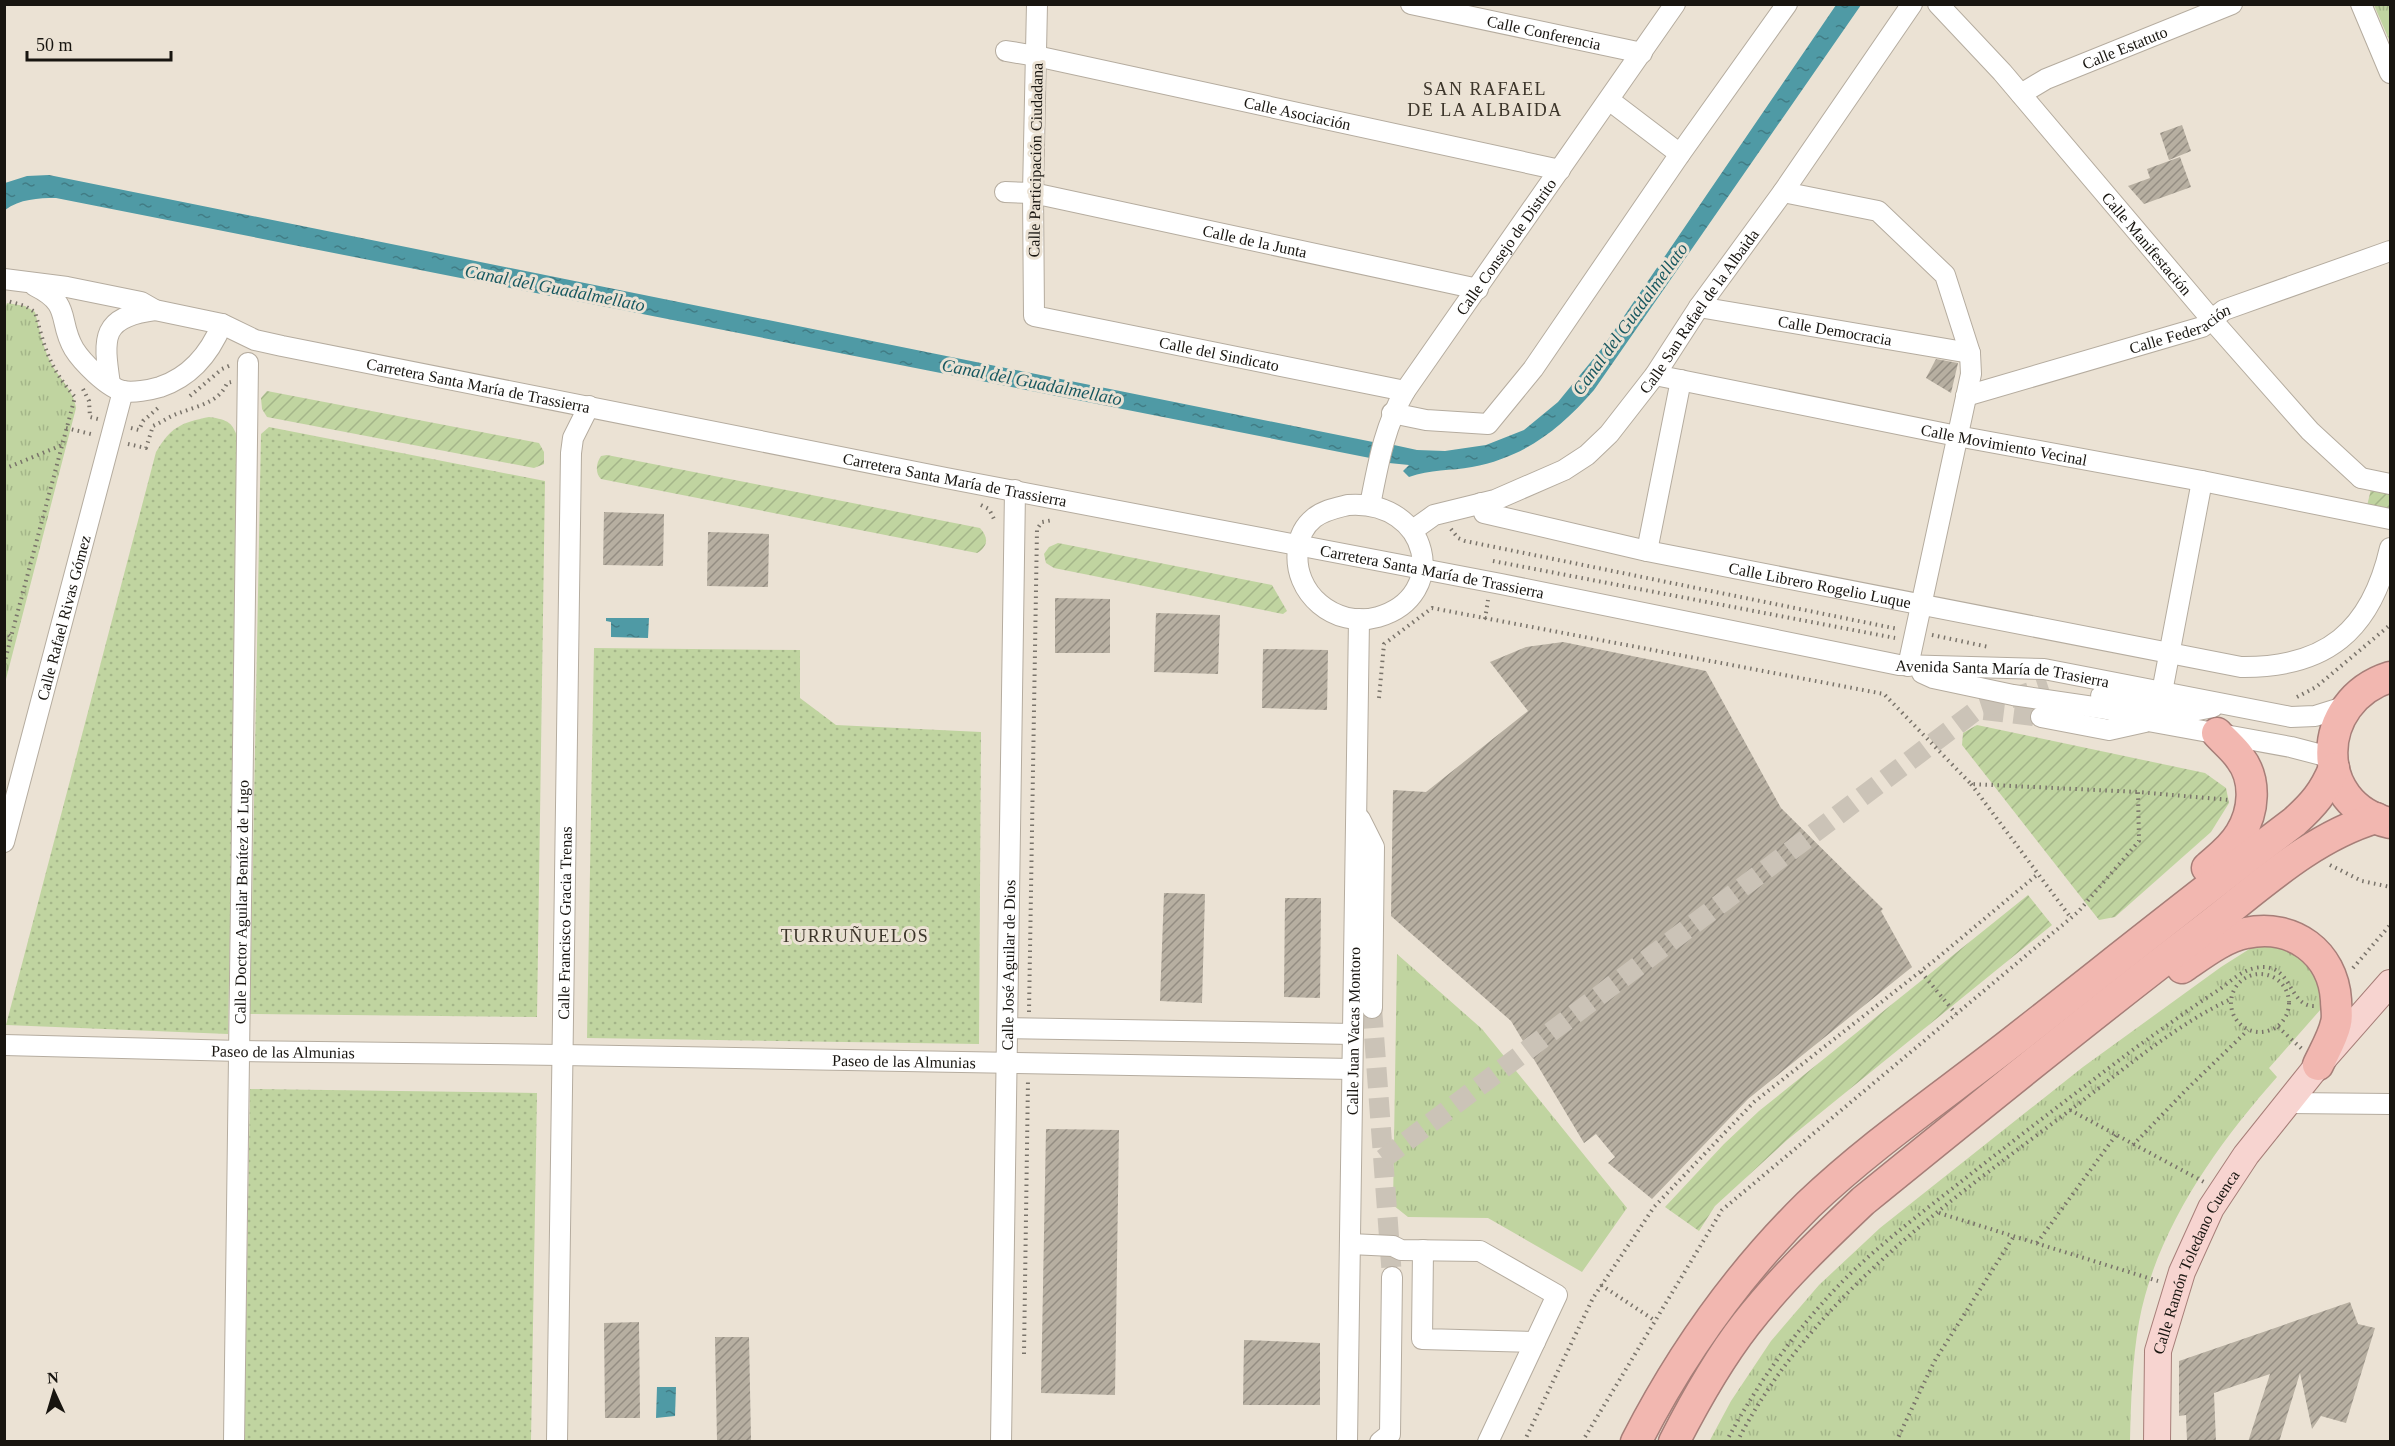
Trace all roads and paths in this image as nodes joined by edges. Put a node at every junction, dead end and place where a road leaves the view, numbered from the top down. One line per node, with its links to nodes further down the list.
1 (1037, 4): 11 (street, Calle Participación Ciudadana)
2 (1411, 4): 10 (street, Calle Conferencia)
3 (1675, 4): 10 (street, Calle Consejo de Distrito)
4 (1787, 4): 15 (street)
5 (1912, 4): 18 (street, Calle San Rafael de la Albaida)
6 (1938, 4): 13 (street, Calle Manifestación)
7 (2232, 4): 13 (street, Calle Estatuto)
8 (2361, 4): 12 (street)
9 (1006, 51): 11 (street, Calle Asociación)
10 (1642, 53): 14 (street, Calle Consejo de Distrito)
11 (1036, 56): 16 (street, Calle Asociación); 19 (street, Calle Participación Ciudadana)
12 (2391, 73)
13 (2021, 94): 28 (street, Calle Manifestación)
14 (1609, 100): 15 (street); 16 (street, Calle Consejo de Distrito)
15 (1680, 154): 38 (street)
16 (1560, 170): 23 (street, Calle Consejo de Distrito)
17 (1005, 192): 19 (street, Calle de la Junta)
18 (1783, 192): 25 (street, Calle San Rafael de la Albaida); 30 (street)
19 (1033, 193): 23 (street, Calle de la Junta); 27 (street, Calle Participación Ciudadana)
20 (2391, 251): 28 (street, Calle Federación)
21 (4, 279): 22 (street, Carretera Santa María de Trassierra)
22 (29, 284): 26 (street, Carretera Santa María de Trassierra); 34 (street)
23 (1478, 289): 35 (street, Calle Consejo de Distrito)
24 (4, 300): 39 (path)
25 (1699, 307): 30 (street, Calle Democracia); 32 (street, Calle San Rafael de la Albaida)
26 (155, 310): 29 (street, Carretera Santa María de Trassierra); 34 (street, Calle Rafael Rivas Gómez)
27 (1034, 316): 35 (street, Calle del Sindicato)
28 (2212, 320): 36 (street, Calle Federación); 44 (street, Calle Manifestación)
29 (222, 324): 34 (street); 37 (street, Carretera Santa María de Trassierra)
30 (1970, 353): 36 (street)
31 (248, 372): 41 (path); 100 (street, Calle Doctor Aguilar Benítez de Lugo)
32 (1655, 375): 33 (street, Calle Movimiento Vecinal); 49 (street, Calle San Rafael de la Albaida)
33 (1681, 380): 40 (street, Calle Movimiento Vecinal); 56 (street)
34 (116, 387): 41 (street, Calle Rafael Rivas Gómez)
35 (1405, 391): 38 (street, Calle Consejo de Distrito)
36 (1966, 396): 40 (street)
37 (589, 406): 47 (street, Carretera Santa María de Trassierra); 101 (street, Calle Francisco Gracia Trenas)
38 (1392, 413): 50 (street, Calle Consejo de Distrito)
39 (66, 428): 41 (path); 42 (path)
40 (1957, 436): 45 (street, Calle Movimiento Vecinal); 60 (street)
41 (109, 439): 84 (street, Calle Rafael Rivas Gómez)
42 (62, 445): 43 (path); 64 (path)
43 (4, 469)
44 (2361, 478): 46 (street); 51 (street)
45 (2202, 481): 51 (street, Calle Movimiento Vecinal); 66 (street)
46 (2391, 484)
47 (1015, 489): 48 (street, Carretera Santa María de Trassierra); 95 (street, Calle José Aguilar de Dios)
48 (1065, 500): 54 (street, Carretera Santa María de Trassierra); 96 (path)
49 (1481, 503): 53 (street, Calle San Rafael de la Albaida); 56 (street, Calle Librero Rogelio Luque)
50 (1370, 505): 53 (street); 54 (street)
51 (2354, 511): 52 (street, Calle Movimiento Vecinal)
52 (2391, 519)
53 (1413, 530): 58 (street)
54 (1298, 545): 58 (street, Carretera Santa María de Trassierra); 62 (street)
55 (2391, 549): 66 (street, Calle Librero Rogelio Luque)
56 (1647, 551): 60 (street, Calle Librero Rogelio Luque)
57 (1493, 561): 65 (path)
58 (1422, 570): 62 (street); 68 (street, Carretera Santa María de Trassierra)
59 (1488, 600): 61 (path)
60 (1922, 605): 66 (street, Calle Librero Rogelio Luque); 68 (street)
61 (1485, 618): 74 (path); 79 (path)
62 (1359, 619): 82 (street, Calle Juan Vacas Montoro)
63 (4, 631): 64 (path)
64 (11, 638): 67 (path)
65 (1895, 638)
66 (2168, 653): 71 (street)
67 (4, 665)
68 (1908, 666): 71 (street, Avenida Santa María de Trasierra); 76 (street, Avenida Santa María de Trasierra)
69 (2387, 677): 73 (highway)
70 (2048, 686): 72 (street)
71 (2162, 692): 72 (street, Avenida Santa María de Trasierra)
72 (2225, 705): 73 (street, Avenida Santa María de Trasierra)
73 (2347, 706): 78 (highway)
74 (1378, 708)
75 (2041, 717): 76 (street)
76 (2148, 721): 77 (street, Avenida Santa María de Trasierra)
77 (2217, 733): 78 (street, Avenida Santa María de Trasierra); 81 (highway)
78 (2334, 763): 83 (highway); 93 (highway)
79 (1971, 784): 80 (path); 85 (path)
80 (2138, 792): 81 (path); 86 (path)
81 (2251, 802): 93 (highway)
82 (1358, 813): 92 (street); 98 (street, Calle Juan Vacas Montoro)
83 (2383, 821): 106 (highway)
84 (4, 842)
85 (2038, 873): 86 (path); 88 (path)
86 (2071, 918): 94 (path)
87 (2391, 925): 90 (path)
88 (1921, 972): 94 (path); 119 (path)
89 (2391, 983): 104 (main road, Calle Ramón Toledano Cuenca)
90 (2335, 989): 104 (highway); 106 (highway); 134 (path)
91 (2231, 999): 97 (path); 97 (path); 109 (path)
92 (1372, 1008)
93 (2055, 1009): 132 (highway)
94 (1956, 1014): 121 (path)
95 (1008, 1028): 96 (street); 102 (street, Calle José Aguilar de Dios)
96 (1028, 1029): 98 (street)
97 (2248, 1030): 111 (path)
98 (1353, 1034): 105 (street, Calle Juan Vacas Montoro)
99 (4, 1045): 100 (street, Paseo de las Almunias)
100 (240, 1051): 101 (street, Paseo de las Almunias); 124 (street, Calle Doctor Aguilar Benítez de Lugo)
101 (562, 1055): 102 (street, Paseo de las Almunias); 125 (street, Calle Francisco Gracia Trenas)
102 (1007, 1063): 103 (street, Paseo de las Almunias); 126 (street, Calle José Aguilar de Dios)
103 (1028, 1064): 105 (street, Paseo de las Almunias); 123 (path)
104 (2318, 1065): 107 (main road, Calle Ramón Toledano Cuenca)
105 (1352, 1069): 116 (street, Calle Juan Vacas Montoro)
106 (2027, 1070): 133 (highway)
107 (2289, 1103): 108 (street); 112 (main road, Calle Ramón Toledano Cuenca)
108 (2391, 1104)
109 (2070, 1110): 110 (path); 113 (path)
110 (2116, 1135): 111 (path); 115 (path)
111 (2133, 1144): 112 (path)
112 (2222, 1191): 120 (main road, Calle Ramón Toledano Cuenca)
113 (1938, 1213): 114 (path); 135 (path)
114 (2013, 1236): 115 (path); 136 (path)
115 (2037, 1243): 120 (path)
116 (1350, 1244): 117 (street); 127 (street, Calle Juan Vacas Montoro)
117 (1423, 1250): 122 (street); 122 (street)
118 (1392, 1277): 128 (street)
119 (1602, 1285): 121 (path); 130 (path)
120 (2177, 1287): 137 (main road, Calle Ramón Toledano Cuenca)
121 (1654, 1320): 131 (path)
122 (1535, 1342): 129 (street)
123 (1023, 1359)
124 (234, 1442)
125 (557, 1442)
126 (1001, 1442)
127 (1347, 1442)
128 (1380, 1442)
129 (1488, 1442)
130 (1524, 1442)
131 (1582, 1442)
132 (1636, 1442)
133 (1674, 1442)
134 (1726, 1442)
135 (1737, 1442)
136 (1896, 1442)
137 (2157, 1442)

